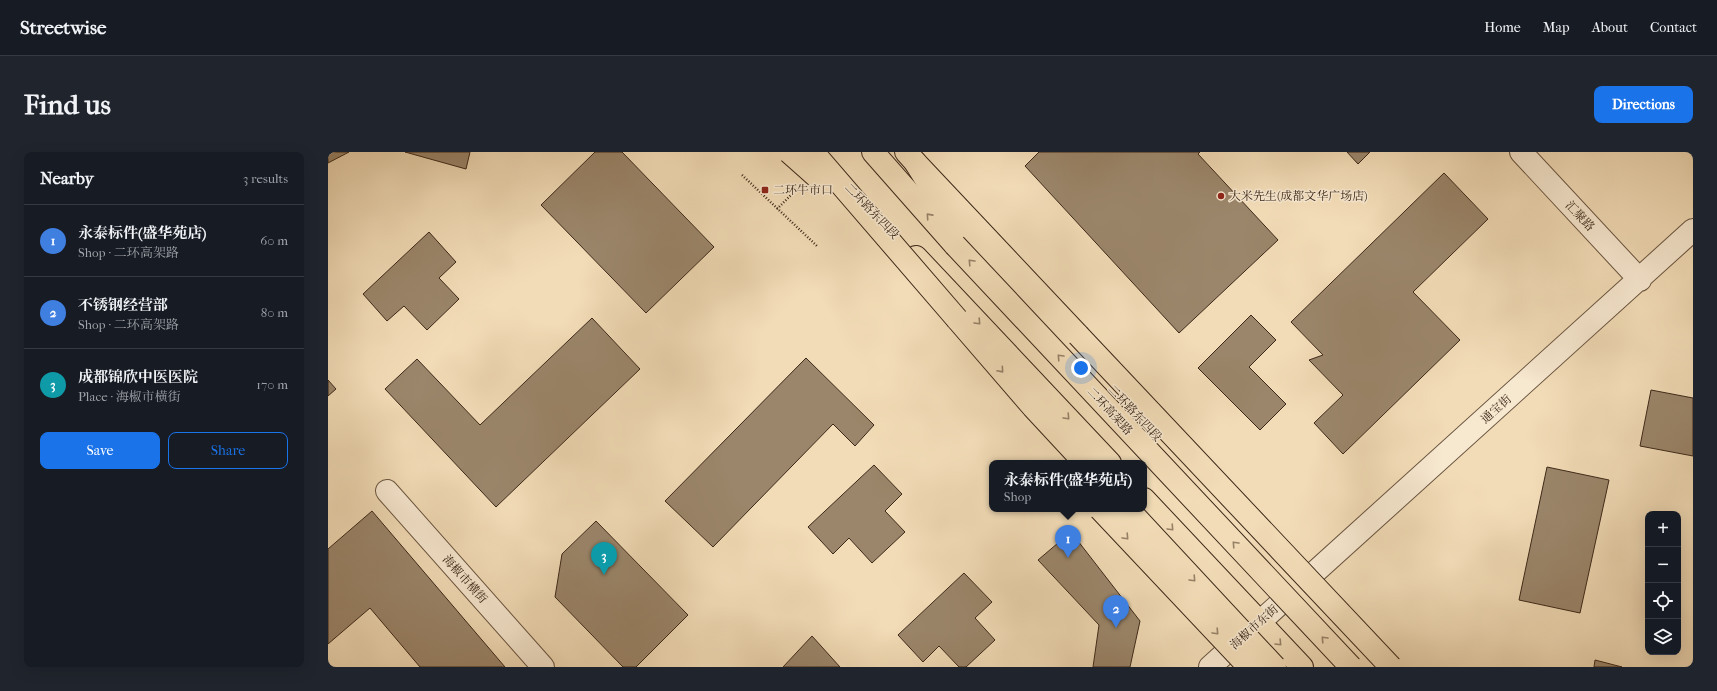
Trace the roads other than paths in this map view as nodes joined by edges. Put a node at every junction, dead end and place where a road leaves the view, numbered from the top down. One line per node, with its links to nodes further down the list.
1 (789, 152): 7 (main road, bridge)
2 (814, 152): 7 (main road, bridge); 12 (main road, 二环路东四段, one-way to 12)
3 (873, 152): 24 (main road, 二环高架路, one-way to 3, bridge)
4 (1520, 152): 8 (street, 汇聚路)
5 (910, 157): 17 (main road, 二环路东四段); 26 (main road, bridge)
6 (1693, 230): 8 (street, 通宝街)
7 (880, 232): 9 (main road, one-way to 9, bridge)
8 (1640, 280): 17 (street, 通宝街)
9 (1033, 407): 10 (main road); 11 (main road)
10 (1066, 460)
11 (1082, 460)
12 (1107, 460)
13 (387, 491): 19 (street, 海椒市横街)
14 (1147, 503): 18 (main road, one-way to 18)
15 (1103, 512): 21 (main road, one-way to 21, bridge)
16 (1131, 512): 22 (main road, one-way to 22, bridge)
17 (1298, 586): 18 (street, 海椒市东街); 25 (main road, 二环路东四段)
18 (1259, 622): 20 (street, 海椒市东街); 23 (main road, one-way to 23)
19 (543, 667)
20 (1210, 667)
21 (1249, 667)
22 (1275, 667)
23 (1302, 667)
24 (1351, 667)
25 (1374, 667)
26 (1391, 667)

